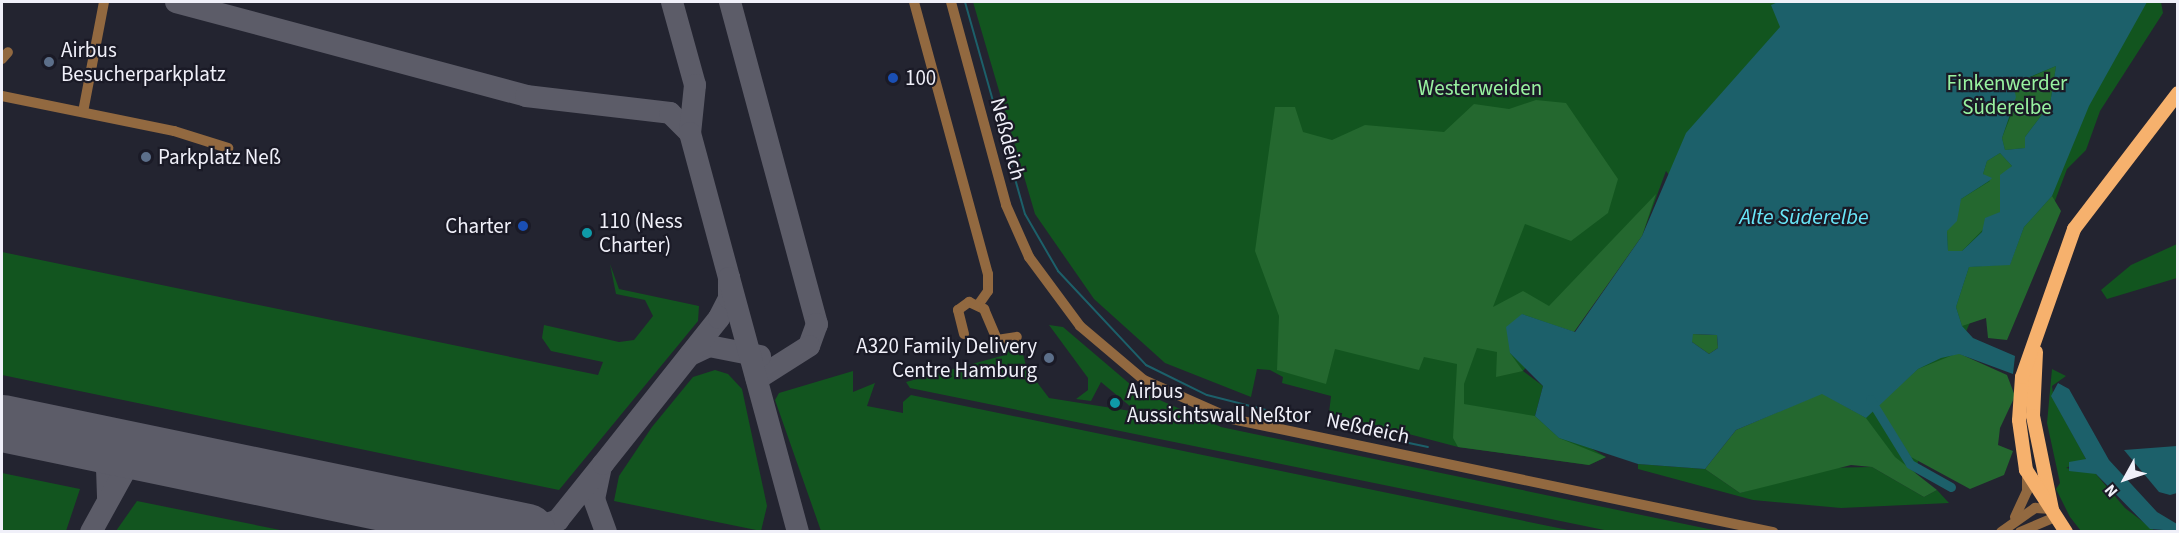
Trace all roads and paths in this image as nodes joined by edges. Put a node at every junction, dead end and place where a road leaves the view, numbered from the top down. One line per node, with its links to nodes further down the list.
1 (104, 2): 6 (street)
2 (914, 2): 8 (street)
3 (951, 2): 15 (street, Neßdeich)
4 (2178, 93): 10 (main road)
5 (2, 96): 6 (street)
6 (83, 112): 7 (street)
7 (228, 148)
8 (979, 304): 9 (street); 11 (street)
9 (964, 334)
10 (2037, 336): 12 (main road); 13 (main road)
11 (1017, 337)
12 (2026, 470): 13 (main road); 14 (street)
13 (2054, 513): 14 (street); 17 (street); 18 (main road)
14 (2014, 519): 16 (street)
15 (1773, 531)
16 (2001, 531)
17 (2020, 531)
18 (2066, 531)

